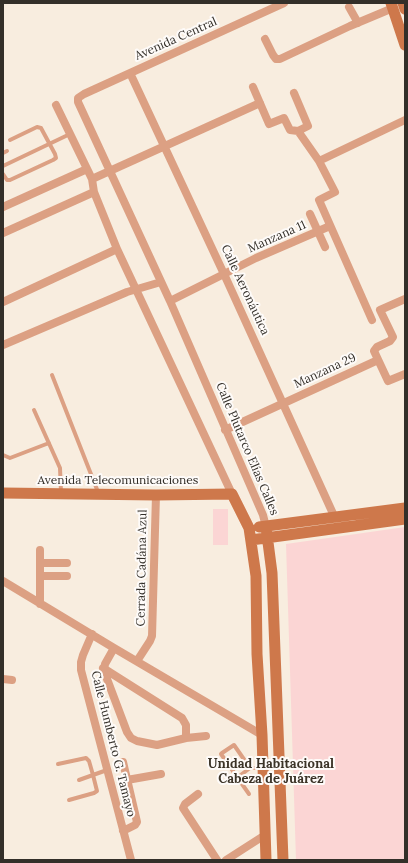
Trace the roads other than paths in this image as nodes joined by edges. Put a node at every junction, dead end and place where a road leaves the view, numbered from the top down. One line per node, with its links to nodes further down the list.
1 (284, 3): 8 (street, Avenida Central)
2 (396, 5): 4 (street); 5 (street); 7 (street)
3 (349, 7): 5 (street)
4 (405, 9)
5 (358, 23): 6 (street)
6 (265, 39)
7 (405, 45)
8 (130, 73): 11 (street, Avenida Central); 19 (street, Calle Aeronáutica)
9 (253, 87): 12 (street)
10 (294, 93): 15 (street)
11 (78, 98): 23 (street, Calle Plutarco Elías Calles)
12 (260, 103): 15 (street); 19 (street)
13 (56, 105): 16 (street)
14 (405, 120): 20 (street)
15 (298, 130): 20 (street)
16 (70, 134): 18 (lane); 22 (street)
17 (10, 140): 18 (lane)
18 (50, 143): 21 (lane); 24 (lane)
19 (164, 146): 23 (street); 34 (street, Calle Aeronáutica)
20 (319, 161): 29 (street)
21 (3, 166)
22 (87, 169): 25 (street); 27 (street)
23 (110, 170): 25 (street); 35 (street, Calle Plutarco Elías Calles)
24 (3, 174)
25 (92, 179): 26 (street)
26 (94, 192): 31 (street); 33 (street)
27 (3, 207)
28 (310, 214): 30 (street)
29 (330, 226): 30 (street, Manzana 11); 40 (street)
30 (318, 232): 32 (street); 34 (street, Manzana 11)
31 (3, 233)
32 (325, 247)
33 (117, 249): 36 (street); 39 (street)
34 (224, 274): 38 (street, Manzana 11); 45 (street, Calle Aeronáutica)
35 (161, 282): 36 (street); 38 (street, Calle Plutarco Elías Calles)
36 (137, 290): 41 (street); 53 (street)
37 (405, 299): 42 (street)
38 (170, 301): 47 (street, Calle Plutarco Elías Calles)
39 (3, 302)
40 (372, 320)
41 (3, 345)
42 (378, 360): 43 (street); 45 (street, Manzana 29)
43 (405, 374)
44 (52, 375): 52 (lane)
45 (283, 404): 47 (street, Manzana 29); 56 (street, Calle Aeronáutica)
46 (34, 410): 48 (lane)
47 (225, 430): 58 (street, Calle Plutarco Elías Calles)
48 (49, 443): 49 (lane); 51 (lane)
49 (3, 455)
50 (3, 494): 51 (street, Avenida Telecomunicaciones)
51 (62, 494): 52 (street, Avenida Telecomunicaciones)
52 (98, 494): 54 (street, Avenida Telecomunicaciones)
53 (232, 494): 54 (street, Avenida Telecomunicaciones); 59 (street)
54 (156, 495): 71 (street, Cerrada Cadána Azul)
55 (405, 508): 56 (street)
56 (335, 518): 58 (street)
57 (405, 518): 60 (street)
58 (266, 527): 59 (street); 60 (street, Calle Plutarco Elías Calles)
59 (249, 528): 61 (street)
60 (268, 538): 61 (street); 97 (street, Calle Plutarco Elías Calles)
61 (251, 540): 75 (street)
62 (40, 550): 63 (street)
63 (40, 563): 64 (street); 65 (street)
64 (67, 563)
65 (40, 576): 66 (street); 68 (street)
66 (68, 576)
67 (3, 581): 68 (street)
68 (40, 604): 69 (street)
69 (92, 634): 70 (street); 82 (street, Calle Humberto G. Tamayo)
70 (114, 648): 71 (street); 72 (street)
71 (137, 661): 75 (street)
72 (103, 668): 77 (street); 77 (street)
73 (3, 679): 74 (street)
74 (12, 680)
75 (262, 735): 81 (street)
76 (206, 736): 77 (street)
77 (186, 738)
78 (123, 762): 87 (street)
79 (58, 764): 84 (lane)
80 (250, 768): 81 (lane); 85 (lane); 85 (lane)
81 (263, 768): 92 (street)
82 (107, 770): 84 (lane); 91 (street, Calle Humberto G. Tamayo)
83 (161, 774): 87 (street)
84 (93, 775): 86 (lane); 90 (lane)
85 (238, 778): 89 (lane)
86 (79, 780)
87 (127, 780): 91 (street)
88 (198, 794): 94 (street)
89 (249, 794)
90 (69, 800)
91 (123, 831): 93 (street, Calle Humberto G. Tamayo)
92 (265, 835): 95 (street); 96 (street)
93 (131, 860)
94 (218, 860)
95 (226, 860)
96 (266, 860)
97 (283, 860)

